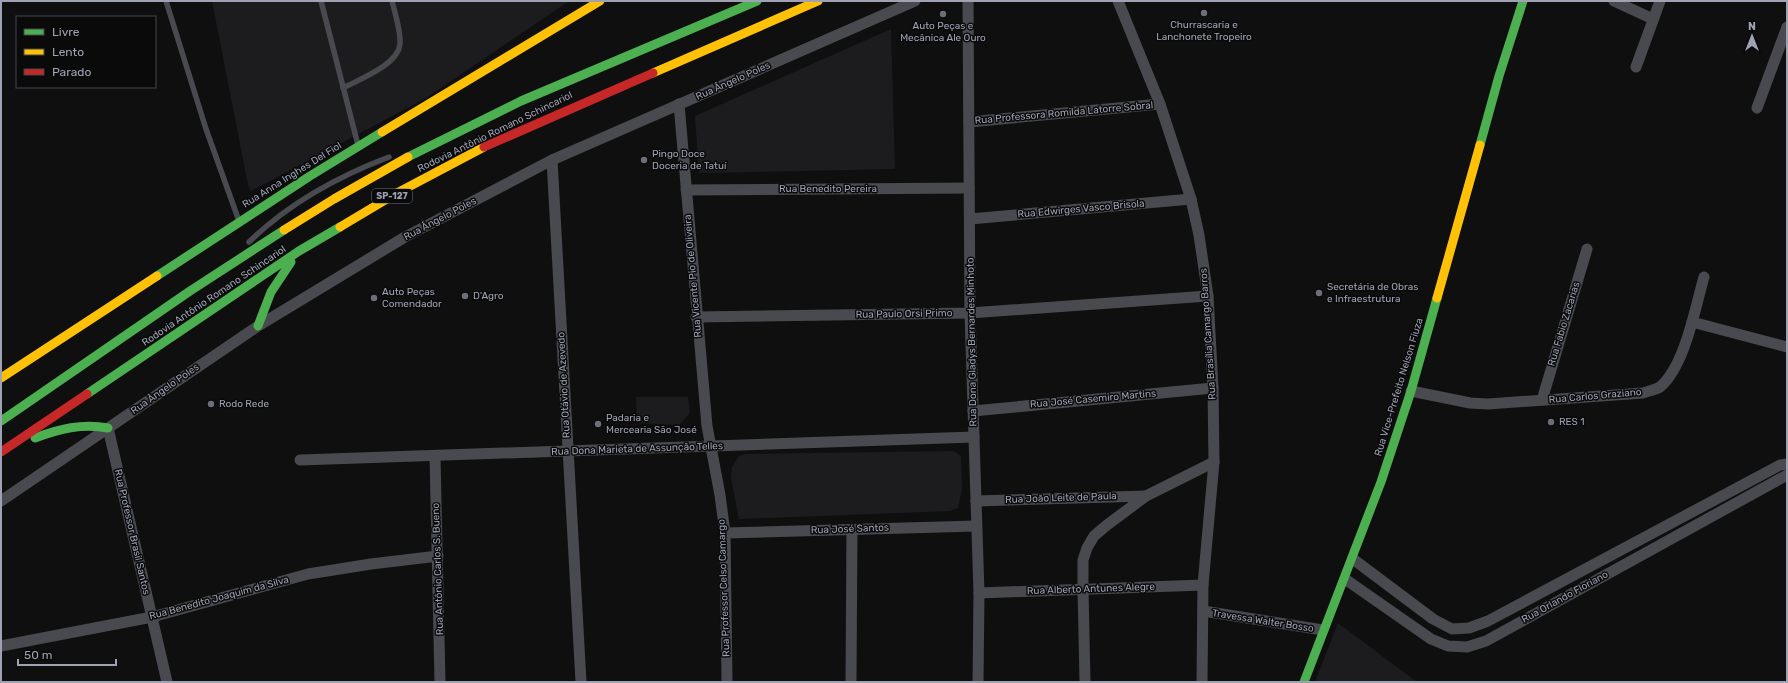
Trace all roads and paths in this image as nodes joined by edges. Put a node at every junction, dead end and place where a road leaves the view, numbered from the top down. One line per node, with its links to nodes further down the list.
1 (166, 1): 30 (lane)
2 (320, 1): 16 (lane)
3 (392, 1): 16 (lane)
4 (600, 1): 22 (main road, Rua Anna Inghes Del Fiol)
5 (757, 1): 21 (main road, Rodovia Antônio Romano Schincariol / SP-127)
6 (818, 1): 34 (main road, Rodovia Antônio Romano Schincariol / SP-127)
7 (915, 1): 17 (street, Rua Ângelo Poles)
8 (968, 1): 20 (street, Rua Dona Gladys Bernardes Minhoto)
9 (1118, 1): 18 (street, Rua Brasília Camargo Barros)
10 (1523, 1): 45 (main road, Rua Vice-Prefeito Nelson Fiuza)
11 (1614, 1): 13 (street)
12 (1660, 1): 13 (street)
13 (1653, 19): 15 (street)
14 (1787, 27): 19 (street)
15 (1636, 67)
16 (343, 88): 22 (lane)
17 (679, 104): 25 (street, Rua Ângelo Poles); 27 (street, Rua Vicente Pio de Oliveira)
18 (1160, 104): 20 (street, Rua Professora Romilda Latorre Sobral); 28 (street, Rua Brasília Camargo Barros)
19 (1757, 108)
20 (969, 122): 26 (street, Rua Dona Gladys Bernardes Minhoto)
21 (470, 126): 23 (lane); 35 (main road, Rodovia Antônio Romano Schincariol / SP-127)
22 (358, 147): 30 (main road, Rua Anna Inghes Del Fiol)
23 (406, 150)
24 (392, 156): 31 (lane)
25 (552, 160): 41 (street, Rua Ângelo Poles); 53 (street, Rua Otávio de Azevedo)
26 (969, 188): 27 (street, Rua Benedito Pereira); 29 (street, Rua Dona Gladys Bernardes Minhoto)
27 (686, 190): 39 (street, Rua Vicente Pio de Oliveira)
28 (1191, 199): 29 (street, Rua Edwirges Vasco Brisola); 37 (street, Rua Brasília Camargo Barros)
29 (970, 219): 38 (street, Rua Dona Gladys Bernardes Minhoto)
30 (239, 222): 43 (main road, Rua Anna Inghes Del Fiol)
31 (246, 244)
32 (1587, 248): 46 (street, Rua Fabio Zacarias)
33 (241, 249): 35 (lane)
34 (300, 251): 41 (main road); 52 (main road, Rodovia Antônio Romano Schincariol / SP-127)
35 (219, 270): 48 (main road, Rodovia Antônio Romano Schincariol / SP-127)
36 (1704, 277): 40 (street, Rua Carlos Graziano)
37 (1208, 296): 38 (street, Rua Paulo Orsi Primo); 44 (street, Rua Brasília Camargo Barros)
38 (970, 313): 39 (street, Rua Paulo Orsi Primo); 47 (street, Rua Dona Gladys Bernardes Minhoto)
39 (696, 317): 51 (street, Rua Vicente Pio de Oliveira)
40 (1692, 322): 42 (street); 46 (street, Rua Carlos Graziano)
41 (258, 326): 49 (street, Rua Ângelo Poles)
42 (1787, 348)
43 (1, 378)
44 (1213, 388): 47 (street, Rua José Casemiro Martins); 56 (street, Rua Brasília Camargo Barros)
45 (1411, 391): 46 (street, Rua Carlos Graziano); 66 (main road, Rua Vice-Prefeito Nelson Fiuza)
46 (1542, 400)
47 (973, 411): 50 (street, Rua Dona Gladys Bernardes Minhoto)
48 (1, 421)
49 (108, 428): 52 (main road); 60 (street, Rua Ângelo Poles); 72 (street, Rua Professor Brasil Santos)
50 (974, 437): 51 (street, Rua Dona Marieta de Assunção Telles); 61 (street, Rua Dona Gladys Bernardes Minhoto)
51 (710, 446): 53 (street, Rua Dona Marieta de Assunção Telles); 64 (street, Rua Professor Celso Camargo)
52 (4, 450)
53 (567, 451): 54 (street, Rua Dona Marieta de Assunção Telles); 77 (street, Rua Otávio de Azevedo)
54 (435, 456): 55 (street, Rua Dona Marieta de Assunção Telles); 65 (street, Rua Antônio Carlos S. Bueno)
55 (300, 460)
56 (1214, 462): 59 (street, Rua João Leite de Paula); 68 (street, Rua Brasília Camargo Barros)
57 (1784, 464): 58 (street); 66 (street, Rua Orlando Floriano)
58 (1787, 475): 67 (street, Rua Orlando Floriano)
59 (1146, 496): 61 (street, Rua João Leite de Paula); 69 (street, Rua João Leite de Paula)
60 (1, 501)
61 (976, 501): 62 (street, Rua Dona Gladys Bernardes Minhoto)
62 (976, 526): 63 (street, Rua José Santos); 70 (street, Rua Dona Gladys Bernardes Minhoto)
63 (852, 529): 64 (street, Rua José Santos); 79 (street)
64 (725, 533): 78 (street, Rua Professor Celso Camargo)
65 (438, 556): 72 (street, Rua Benedito Joaquim da Silva); 76 (street, Rua Antônio Carlos S. Bueno)
66 (1353, 559): 67 (main road, Rua Vice-Prefeito Nelson Fiuza)
67 (1345, 579): 73 (main road, Rua Vice-Prefeito Nelson Fiuza)
68 (1203, 585): 69 (street, Rua Alberto Antunes Alegre); 71 (street, Rua Brasília Camargo Barros)
69 (1083, 589): 70 (street, Rua Alberto Antunes Alegre); 81 (street, Rua João Leite de Paula)
70 (979, 593): 80 (street, Rua Dona Gladys Bernardes Minhoto)
71 (1204, 612): 73 (street, Travessa Walter Bosso); 82 (street, Rua Brasília Camargo Barros)
72 (152, 617): 74 (street, Rua Benedito Joaquim da Silva); 75 (street, Rua Professor Brasil Santos)
73 (1324, 630): 83 (main road, Rua Vice-Prefeito Nelson Fiuza)
74 (1, 646)
75 (167, 682)
76 (440, 682)
77 (581, 682)
78 (727, 682)
79 (851, 682)
80 (978, 682)
81 (1085, 682)
82 (1202, 682)
83 (1304, 682)

